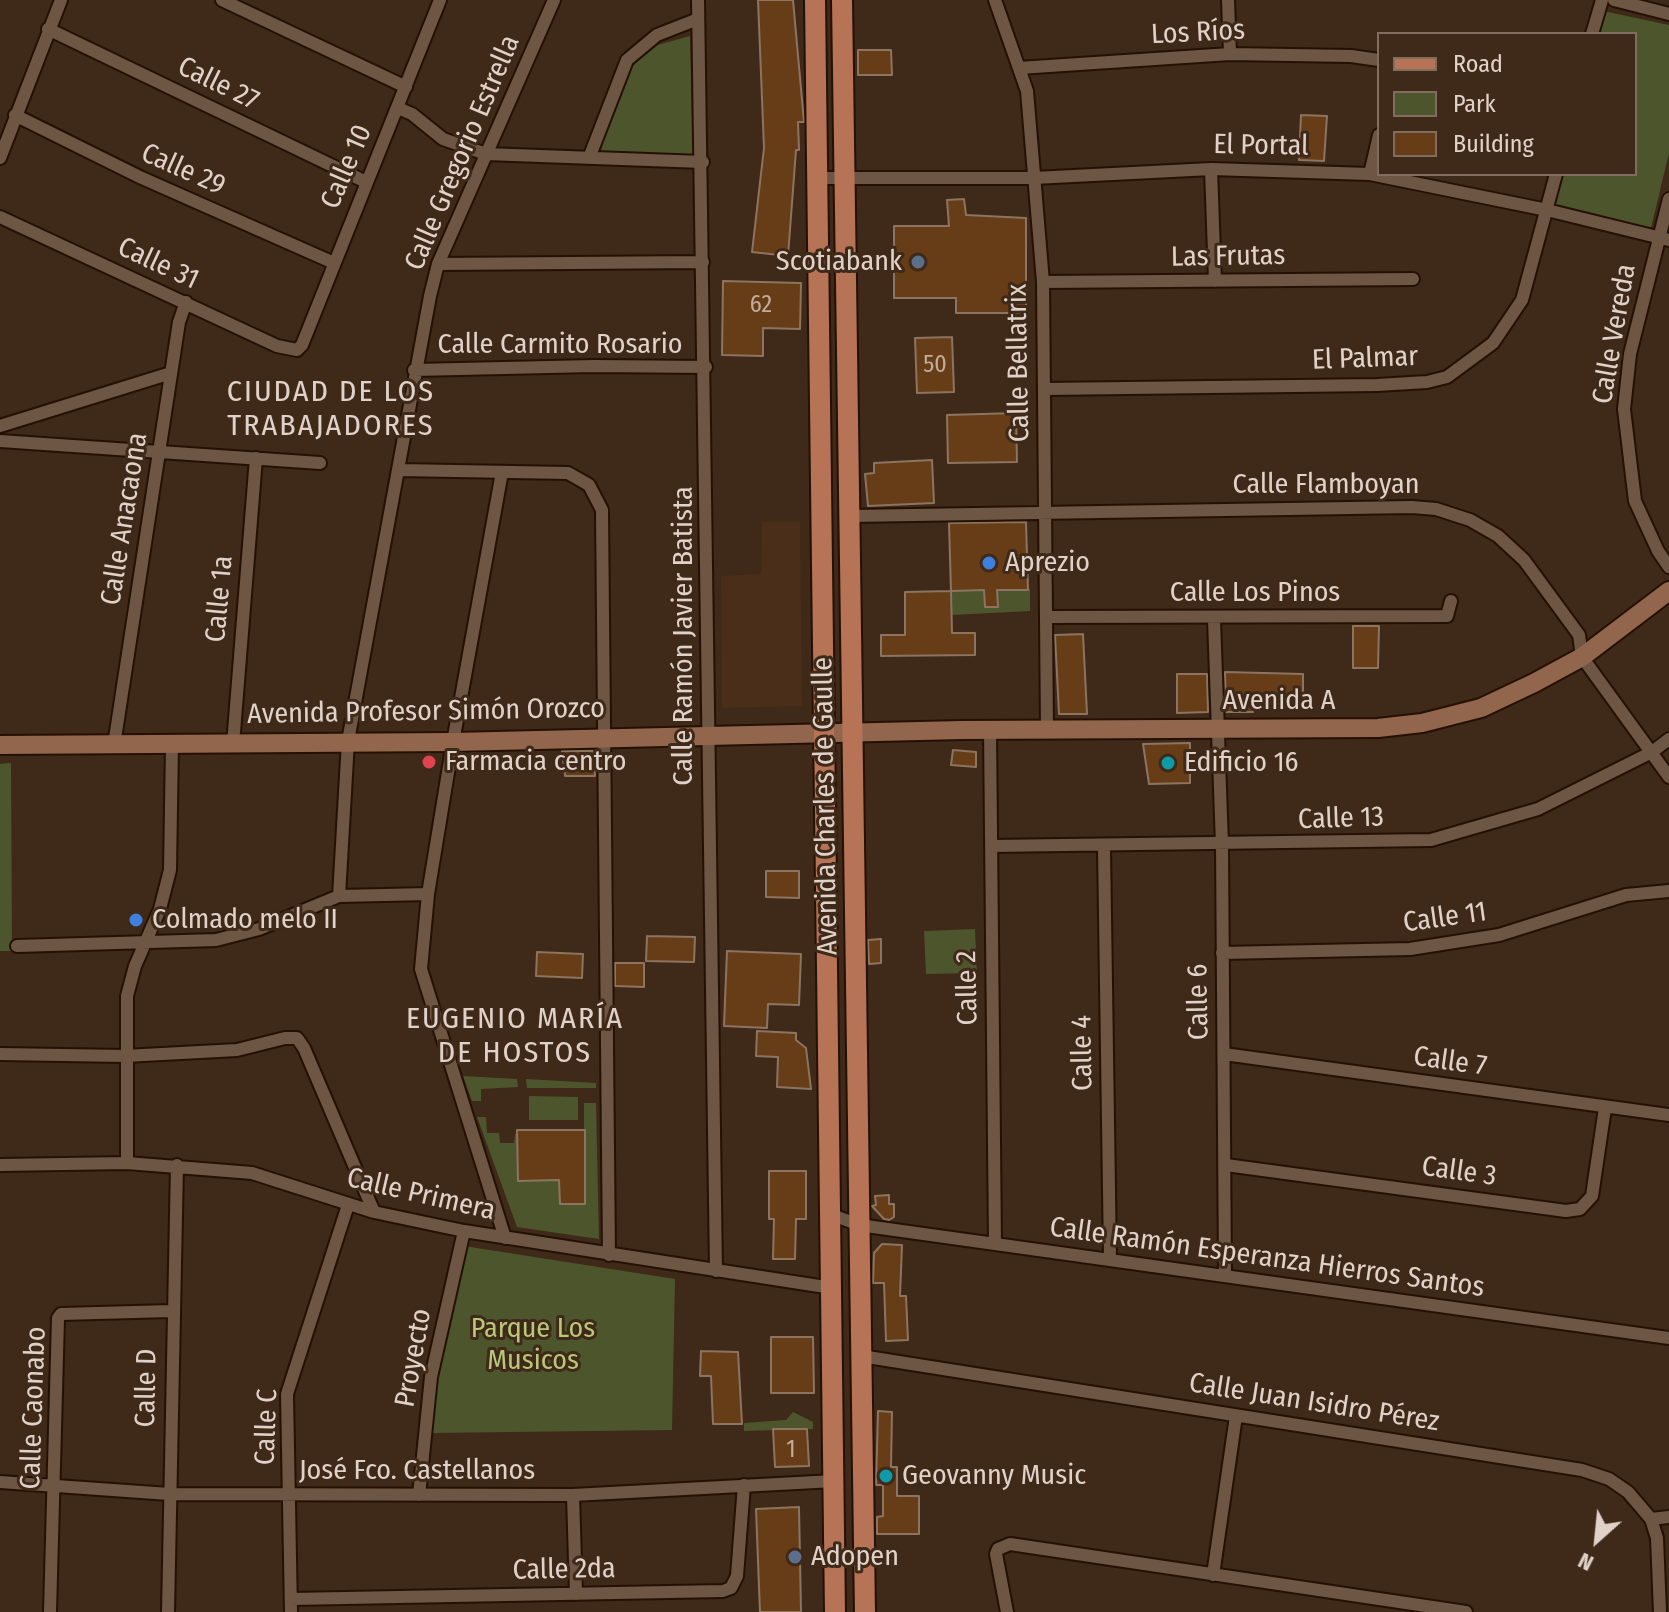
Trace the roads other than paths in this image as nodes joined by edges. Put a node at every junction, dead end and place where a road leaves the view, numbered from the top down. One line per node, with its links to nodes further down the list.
1 (61, 0): 14 (street)
2 (222, 0): 19 (street)
3 (440, 0): 19 (street, Calle 10)
4 (554, 0): 23 (street, Calle Gregorio Estrella)
5 (698, 0): 13 (street, Calle Ramón Javier Batista)
6 (815, 0): 33 (main road, Avenida Charles de Gaulle)
7 (842, 0): 32 (main road, Avenida Charles de Gaulle)
8 (995, 0): 18 (street, Calle Bellatrix)
9 (1228, 0): 16 (street)
10 (1602, 0): 15 (street)
11 (1614, 0): 12 (street)
12 (1669, 14)
13 (698, 19): 25 (street); 26 (street, Calle Ramón Javier Batista)
14 (48, 29): 21 (street); 35 (street, Calle 27)
15 (1593, 32)
16 (1230, 54): 17 (street, Los Ríos); 18 (street, Los Ríos)
17 (1377, 60)
18 (1019, 68): 34 (street, Calle Bellatrix)
19 (406, 87): 20 (street, Calle 10)
20 (398, 108): 23 (street); 35 (street, Calle 10)
21 (15, 115): 24 (street); 41 (street, Calle 29)
22 (1377, 144): 28 (street)
23 (486, 154): 25 (street); 42 (street, Calle Gregorio Estrella)
24 (0, 158)
25 (589, 158): 26 (street)
26 (703, 162): 40 (street, Calle Ramón Javier Batista)
27 (1211, 169): 28 (street, El Portal); 34 (street, El Portal); 44 (street)
28 (1370, 174): 29 (street, El Portal)
29 (1377, 175)
30 (1380, 176): 37 (street, El Portal)
31 (1556, 176): 37 (street, El Palmar)
32 (845, 177): 33 (street, El Portal); 34 (street, El Portal); 60 (main road, Avenida Charles de Gaulle)
33 (816, 178): 70 (main road, Avenida Charles de Gaulle)
34 (1034, 178): 45 (street, Calle Bellatrix)
35 (366, 182): 41 (street, Calle 10)
36 (1669, 199): 39 (street, Calle Vereda)
37 (1547, 210): 39 (street, El Portal); 51 (street, El Palmar)
38 (0, 217): 46 (street, Calle 31)
39 (1664, 238): 61 (street, Calle Vereda)
40 (703, 262): 42 (street); 48 (street, Calle Ramón Javier Batista)
41 (334, 263): 47 (street, Calle 10)
42 (438, 264): 49 (street, Calle Gregorio Estrella)
43 (1413, 279): 44 (street, Las Frutas)
44 (1215, 281): 45 (street, Las Frutas)
45 (1043, 282): 51 (street, Calle Bellatrix)
46 (186, 302): 47 (street, Calle 31); 50 (street, Calle Anacaona)
47 (297, 350)
48 (706, 367): 49 (street, Calle Carmito Rosario); 72 (street, Calle Ramón Javier Batista)
49 (414, 370): 57 (street, Calle Gregorio Estrella)
50 (171, 373): 52 (street); 54 (street, Calle Anacaona)
51 (1044, 389): 59 (street, Calle Bellatrix)
52 (0, 426)
53 (0, 441): 54 (street)
54 (160, 453): 55 (street); 80 (street, Calle Anacaona)
55 (256, 458): 56 (street); 78 (street, Calle 1a)
56 (320, 463)
57 (399, 470): 58 (street); 75 (street, Calle Gregorio Estrella)
58 (502, 472): 73 (street); 76 (street)
59 (1046, 511): 60 (street, Calle Flamboyan); 64 (street, Calle Bellatrix); 66 (street, Calle Flamboyan)
60 (851, 516): 71 (main road, Avenida Charles de Gaulle)
61 (1669, 567)
62 (1669, 591): 66 (main road, Avenida A)
63 (1451, 601): 65 (street, Calle Los Pinos)
64 (1047, 617): 65 (street, Calle Los Pinos); 69 (street, Calle Bellatrix)
65 (1214, 619): 67 (street, Calle 6)
66 (1582, 657): 67 (main road, Avenida A); 81 (street, Calle Flamboyan)
67 (1219, 729): 69 (main road, Avenida A); 83 (street, Calle 6)
68 (990, 730): 69 (main road, Avenida A); 71 (main road, Avenida A); 84 (street, Calle 2)
69 (1047, 730)
70 (825, 733): 71 (main road, Avenida Profesor Simón Orozco); 72 (main road, Avenida Profesor Simón Orozco); 103 (main road, Avenida Charles de Gaulle)
71 (853, 733): 104 (main road, Avenida Charles de Gaulle)
72 (708, 736): 73 (main road, Avenida Profesor Simón Orozco); 110 (street, Calle Ramón Javier Batista)
73 (606, 737): 76 (main road, Avenida Profesor Simón Orozco); 108 (street)
74 (1669, 739): 81 (street, Calle 13)
75 (348, 741): 76 (main road, Avenida Profesor Simón Orozco); 78 (main road, Avenida Profesor Simón Orozco); 88 (street, Calle Gregorio Estrella)
76 (453, 742): 87 (street)
77 (172, 744): 78 (main road, Avenida Profesor Simón Orozco); 80 (main road, Avenida Profesor Simón Orozco); 89 (street)
78 (233, 744)
79 (0, 745): 80 (main road, Avenida Profesor Simón Orozco)
80 (114, 745)
81 (1652, 752): 82 (street, Calle Flamboyan); 83 (street, Calle 13)
82 (1669, 777)
83 (1222, 845): 85 (street, Calle 13); 91 (street, Calle 6)
84 (991, 846): 85 (street, Calle 13); 107 (street, Calle 2)
85 (1104, 847): 109 (street, Calle 4)
86 (1669, 891): 91 (street, Calle 11)
87 (428, 894): 88 (street); 106 (street)
88 (339, 896): 89 (street)
89 (144, 945): 90 (street); 94 (street)
90 (17, 946)
91 (1222, 953): 93 (street, Calle 6)
92 (0, 1054): 94 (street)
93 (1224, 1054): 95 (street, Calle 7); 100 (street, Calle 6)
94 (125, 1056): 97 (street); 102 (street)
95 (1605, 1108): 96 (street, Calle 7); 100 (street, Calle 3)
96 (1669, 1115)
97 (127, 1163): 98 (street, Calle Primera); 99 (street, Calle Primera)
98 (0, 1165)
99 (177, 1165): 101 (street, Calle Primera); 113 (street, Calle D)
100 (1226, 1165): 111 (street, Calle 6)
101 (348, 1205): 102 (street, Calle Primera); 122 (street, Calle C)
102 (374, 1212): 105 (street, Calle Primera)
103 (830, 1214): 104 (street, Calle Ramón Esperanza Hierros Santos); 112 (main road, Avenida Charles de Gaulle)
104 (859, 1225): 107 (street, Calle Ramón Esperanza Hierros Santos); 115 (main road, Avenida Charles de Gaulle)
105 (464, 1231): 106 (street, Calle Primera); 123 (street, Proyecto)
106 (505, 1238): 108 (street, Calle Primera)
107 (995, 1244): 109 (street, Calle Ramón Esperanza Hierros Santos)
108 (609, 1255): 110 (street, Calle Primera)
109 (1110, 1259): 111 (street, Calle Ramón Esperanza Hierros Santos)
110 (716, 1271): 112 (street, Calle Primera)
111 (1225, 1275): 114 (street, Calle Ramón Esperanza Hierros Santos)
112 (832, 1288): 117 (main road, Avenida Charles de Gaulle)
113 (171, 1311): 120 (street, Calle Caonabo); 121 (street, Calle D)
114 (1669, 1338)
115 (861, 1356): 116 (street, Calle Juan Isidro Pérez); 133 (main road, Avenida Charles de Gaulle)
116 (1236, 1416): 126 (street, Calle Juan Isidro Pérez); 127 (street)
117 (834, 1481): 119 (street, José Fco. Castellanos); 132 (main road, Avenida Charles de Gaulle)
118 (0, 1482): 120 (street, José Fco. Castellanos)
119 (744, 1485): 124 (street, José Fco. Castellanos); 128 (street, Calle 2da)
120 (55, 1488): 121 (street, José Fco. Castellanos); 130 (street, Calle Caonabo)
121 (169, 1494): 122 (street, José Fco. Castellanos); 131 (street, Calle D)
122 (289, 1494): 123 (street, José Fco. Castellanos); 129 (street, Calle C)
123 (419, 1495): 124 (street, José Fco. Castellanos)
124 (573, 1495): 128 (street)
125 (1669, 1517): 126 (street)
126 (1651, 1519): 136 (street)
127 (1213, 1575): 134 (street); 135 (street)
128 (576, 1594): 129 (street, Calle 2da)
129 (291, 1605)
130 (50, 1612)
131 (168, 1612)
132 (835, 1612)
133 (865, 1612)
134 (1007, 1612)
135 (1466, 1612)
136 (1660, 1612)

